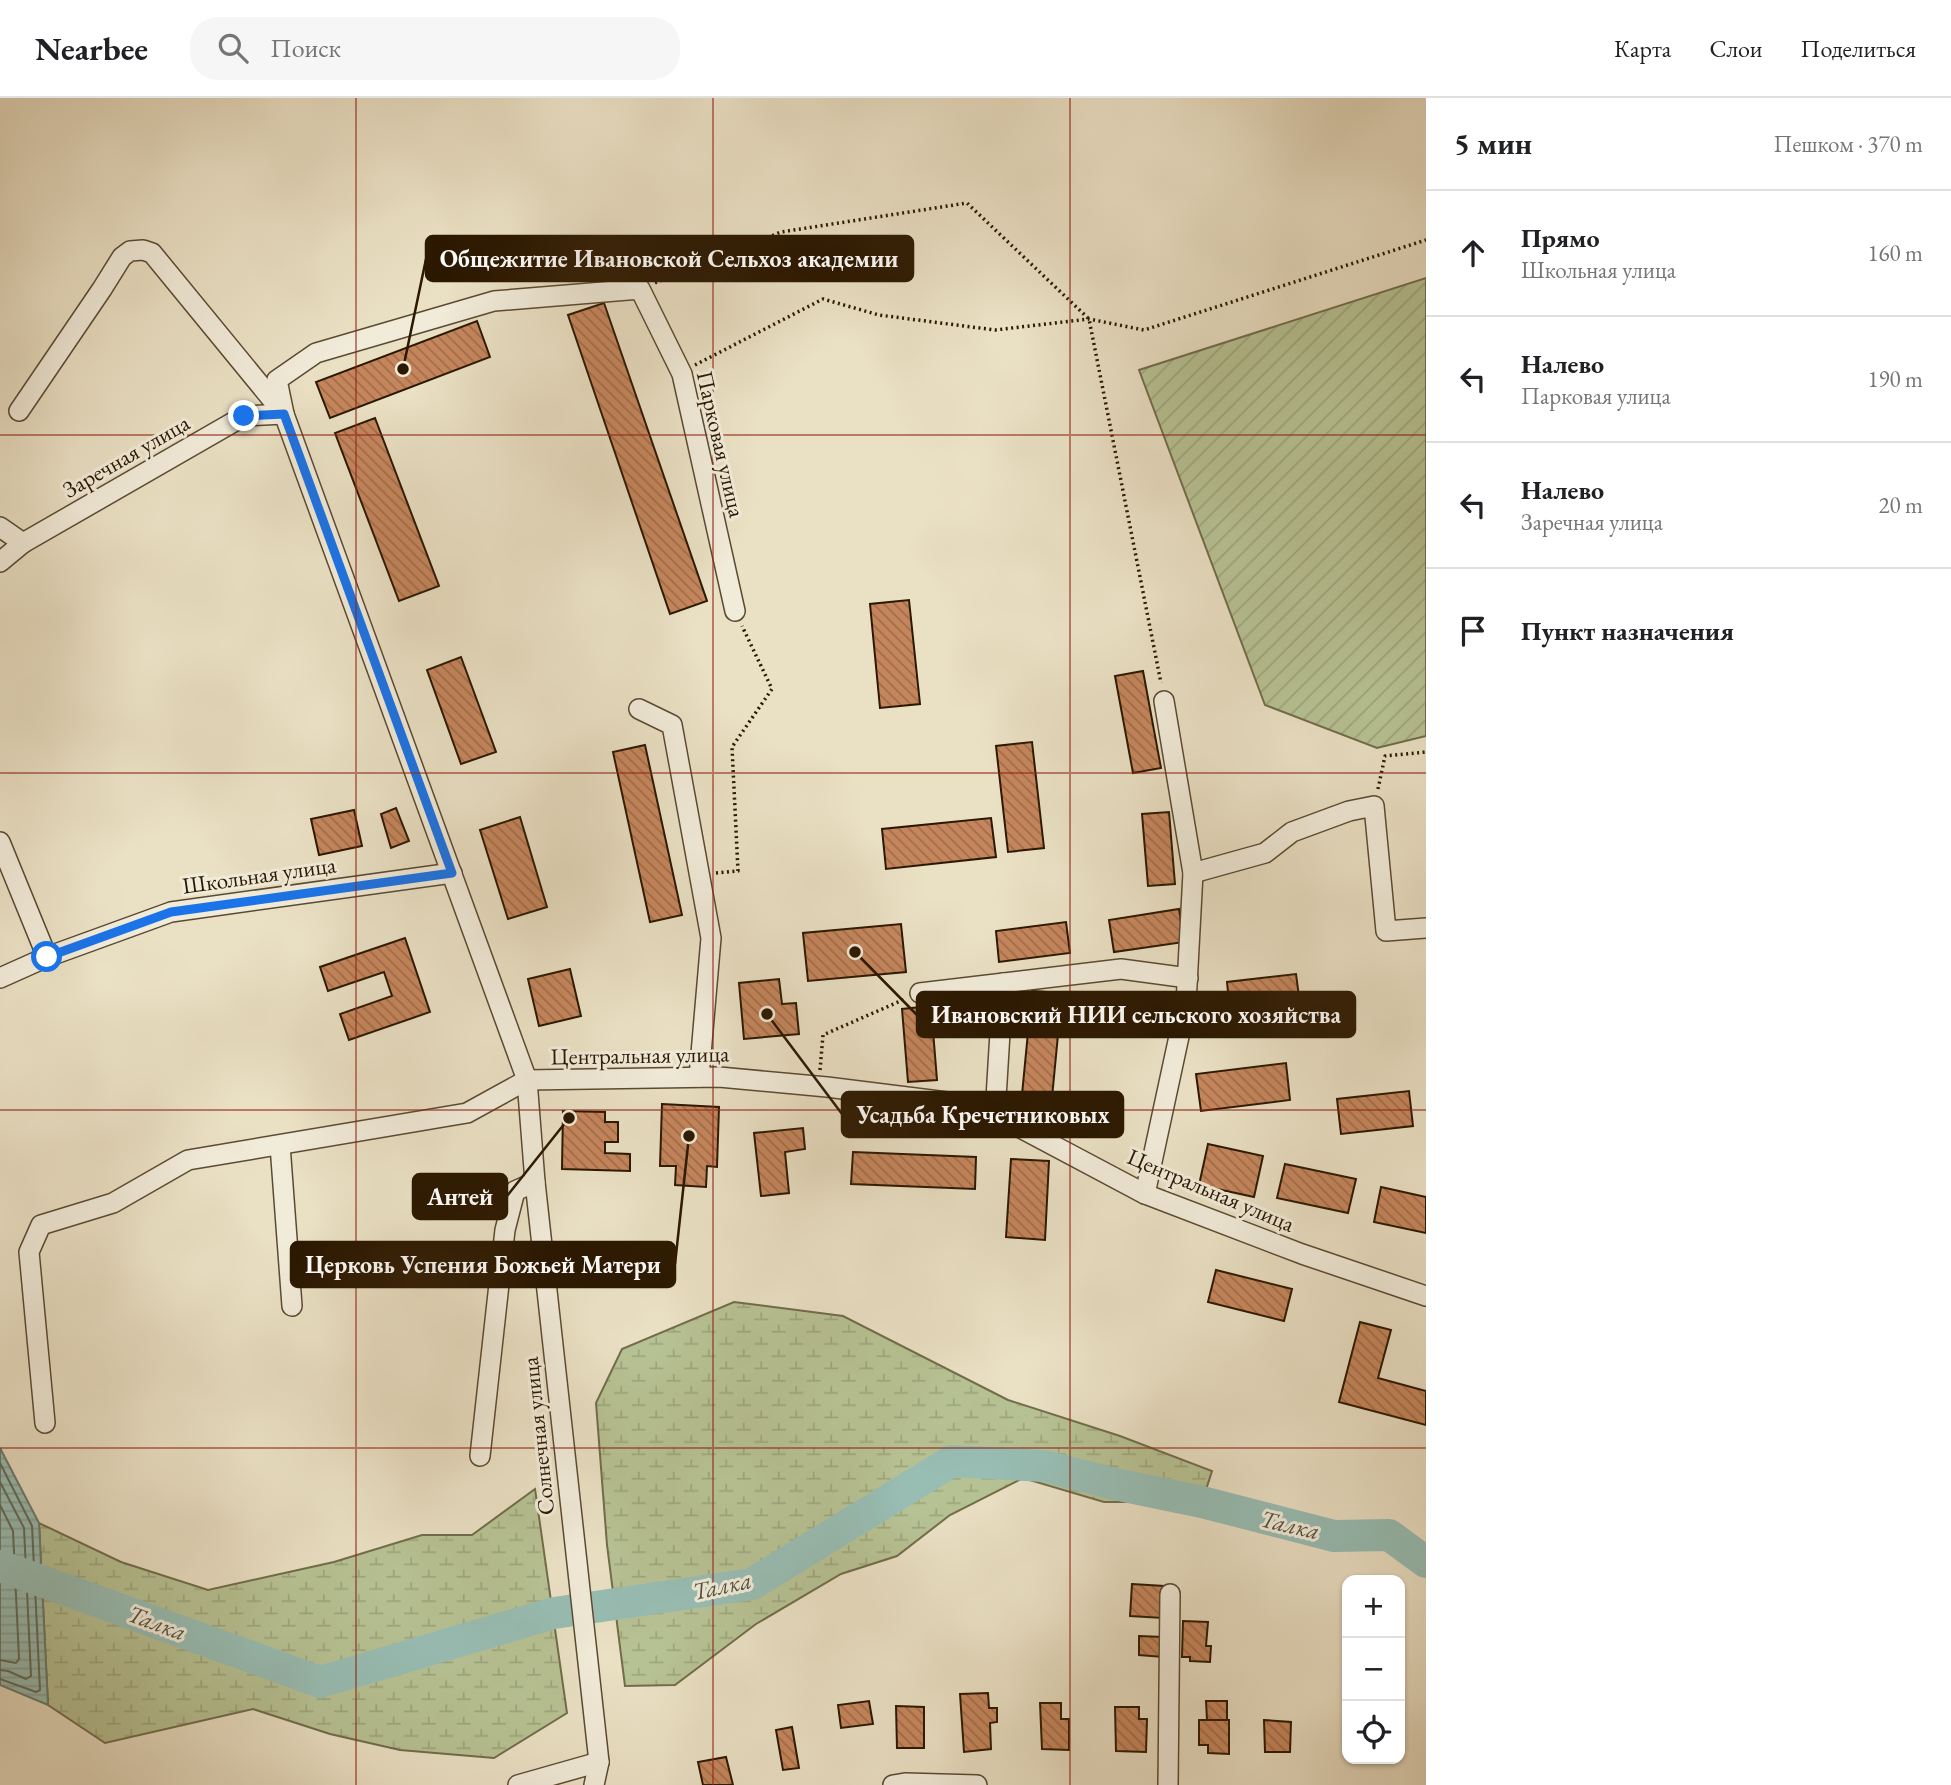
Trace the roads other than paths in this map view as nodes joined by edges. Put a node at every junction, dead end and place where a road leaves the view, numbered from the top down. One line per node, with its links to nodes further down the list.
1 (19, 411): 2 (street)
2 (284, 414): 4 (street, Заречная улица); 6 (street, Парковая улица); 10 (street)
3 (0, 527): 4 (street)
4 (23, 543): 5 (street, Заречная улица)
5 (0, 562)
6 (735, 611)
7 (1164, 701): 11 (street)
8 (639, 709): 18 (street)
9 (0, 842): 13 (street)
10 (452, 873): 13 (street, Школьная улица); 19 (street)
11 (1193, 873): 12 (street); 15 (street)
12 (1426, 928)
13 (47, 957): 14 (street, Школьная улица)
14 (0, 978)
15 (1188, 978): 16 (street); 23 (street)
16 (1003, 983): 17 (street); 20 (street)
17 (920, 993)
18 (699, 1077): 19 (street, Центральная улица); 20 (street, Центральная улица)
19 (527, 1080): 21 (street); 22 (street, Солнечная улица)
20 (995, 1115): 23 (street, Центральная улица)
21 (280, 1145): 25 (street); 26 (street)
22 (535, 1182): 27 (street); 29 (street, Солнечная улица)
23 (1146, 1194): 24 (street, Центральная улица)
24 (1426, 1296)
25 (292, 1306)
26 (45, 1423)
27 (480, 1456)
28 (1170, 1594): 34 (street)
29 (599, 1762): 30 (street); 31 (street, Солнечная улица)
30 (518, 1785)
31 (594, 1785)
32 (893, 1785): 33 (street)
33 (977, 1785)
34 (1168, 1785)

